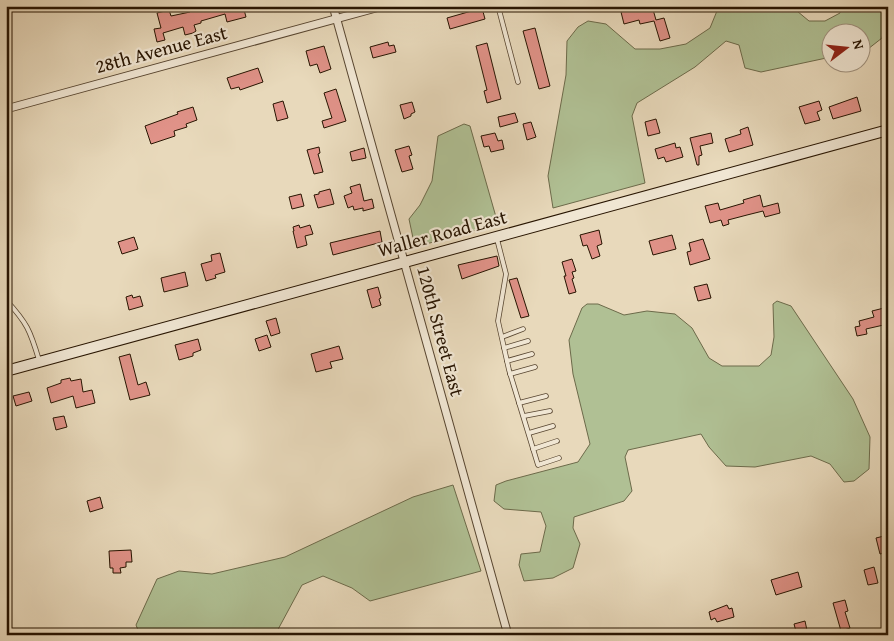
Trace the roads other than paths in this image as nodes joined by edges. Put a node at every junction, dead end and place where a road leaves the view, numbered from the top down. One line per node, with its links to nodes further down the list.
1 (333, 6): 4 (street, 120th Street East)
2 (383, 6): 4 (street, 28th Avenue East)
3 (498, 6): 5 (lane)
4 (337, 18): 6 (street, 28th Avenue East); 9 (street, 120th Street East)
5 (518, 82)
6 (6, 108)
7 (888, 130): 8 (street, Waller Road East)
8 (496, 237): 9 (street, Waller Road East); 12 (lane)
9 (405, 261): 17 (street, Waller Road East); 30 (street, 120th Street East)
10 (6, 300): 17 (lane)
11 (524, 329): 12 (lane)
12 (502, 337): 14 (lane)
13 (528, 341): 14 (lane)
14 (504, 348): 16 (lane)
15 (532, 354): 16 (lane)
16 (507, 361): 20 (lane)
17 (39, 362): 19 (street, Waller Road East)
18 (535, 367): 20 (lane)
19 (6, 371)
20 (510, 374): 22 (lane)
21 (546, 396): 22 (lane)
22 (520, 402): 24 (lane)
23 (550, 411): 24 (lane)
24 (524, 416): 26 (lane)
25 (553, 426): 26 (lane)
26 (529, 433): 28 (lane)
27 (557, 441): 28 (lane)
28 (533, 449): 29 (lane)
29 (559, 458)
30 (508, 635)

